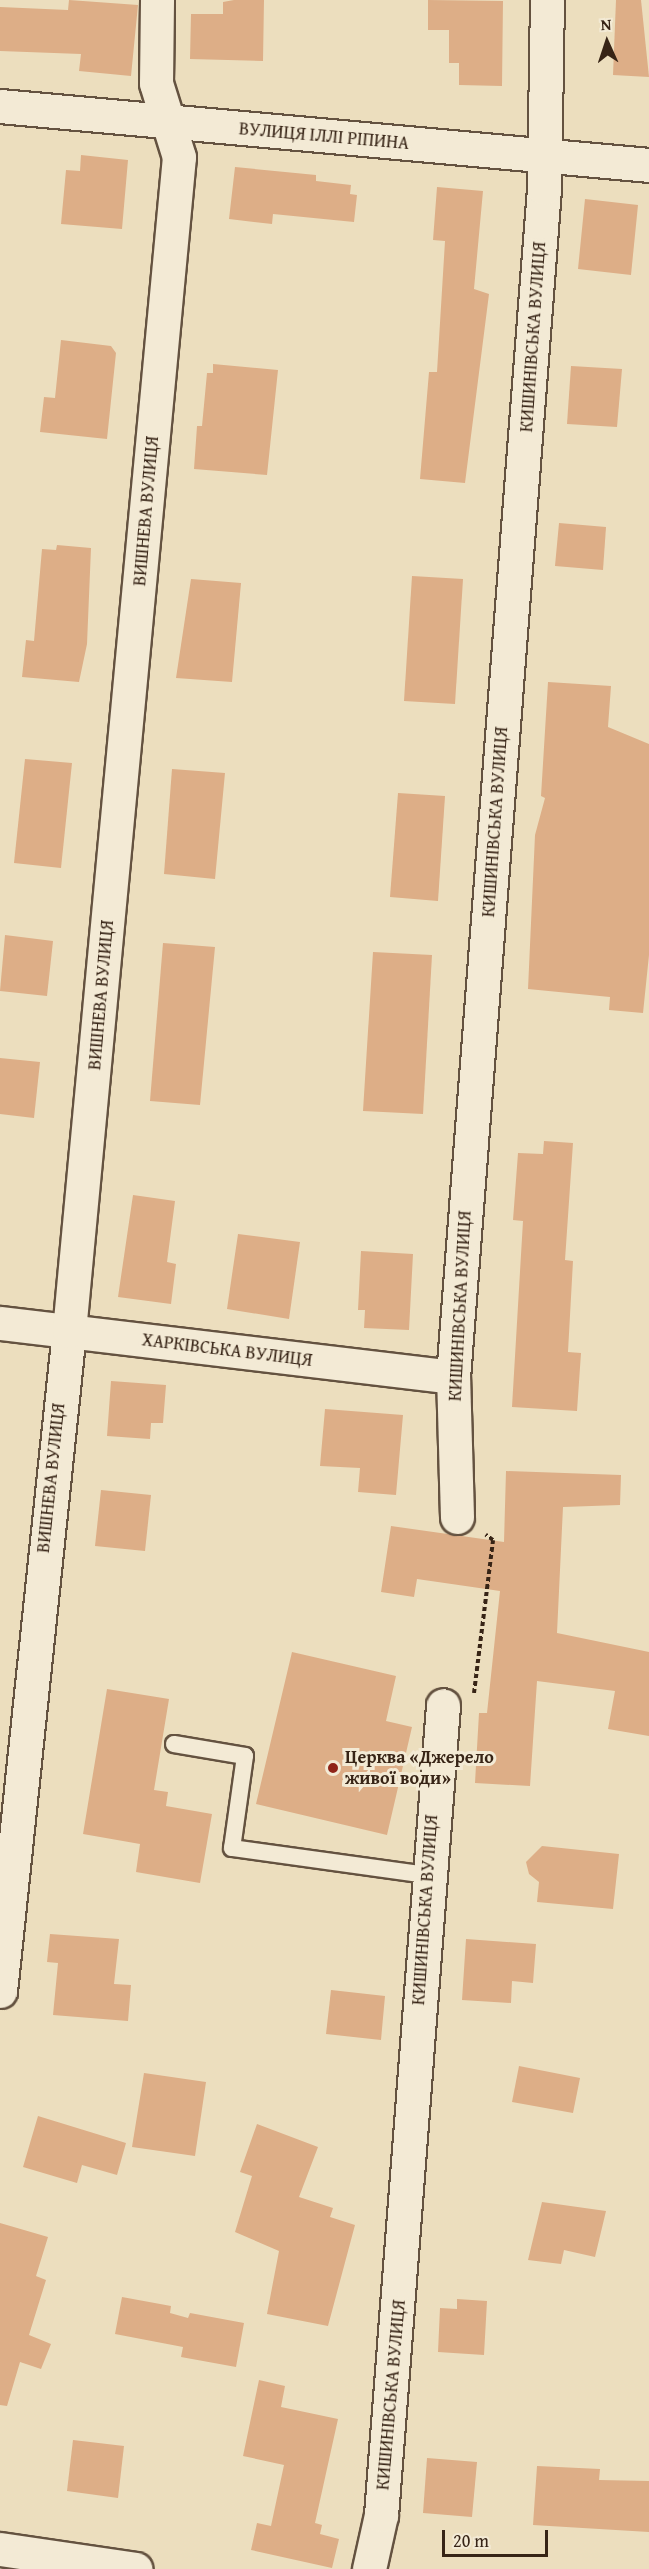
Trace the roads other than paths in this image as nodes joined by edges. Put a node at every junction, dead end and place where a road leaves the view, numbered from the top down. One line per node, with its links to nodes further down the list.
1 (157, 0): 4 (street, ВИШНЕВА ВУЛИЦЯ)
2 (547, 0): 5 (street, КИШИНІВСЬКА ВУЛИЦЯ)
3 (0, 106): 4 (street, ВУЛИЦЯ ІЛЛІ РІПИНА)
4 (168, 122): 5 (street, ВУЛИЦЯ ІЛЛІ РІПИНА); 8 (street, ВИШНЕВА ВУЛИЦЯ)
5 (545, 156): 6 (street, ВУЛИЦЯ ІЛЛІ РІПИНА); 9 (street, КИШИНІВСЬКА ВУЛИЦЯ)
6 (649, 165)
7 (0, 1323): 8 (street, ХАРКІВСЬКА ВУЛИЦЯ)
8 (69, 1331): 9 (street, ХАРКІВСЬКА ВУЛИЦЯ); 14 (street, ВИШНЕВА ВУЛИЦЯ)
9 (453, 1377): 10 (street, КИШИНІВСЬКА ВУЛИЦЯ)
10 (458, 1517)
11 (443, 1705): 13 (street, КИШИНІВСЬКА ВУЛИЦЯ)
12 (174, 1744): 13 (lane)
13 (426, 1875): 17 (street, КИШИНІВСЬКА ВУЛИЦЯ)
14 (0, 1991)
15 (0, 2549): 16 (street)
16 (136, 2569)
17 (369, 2569)

